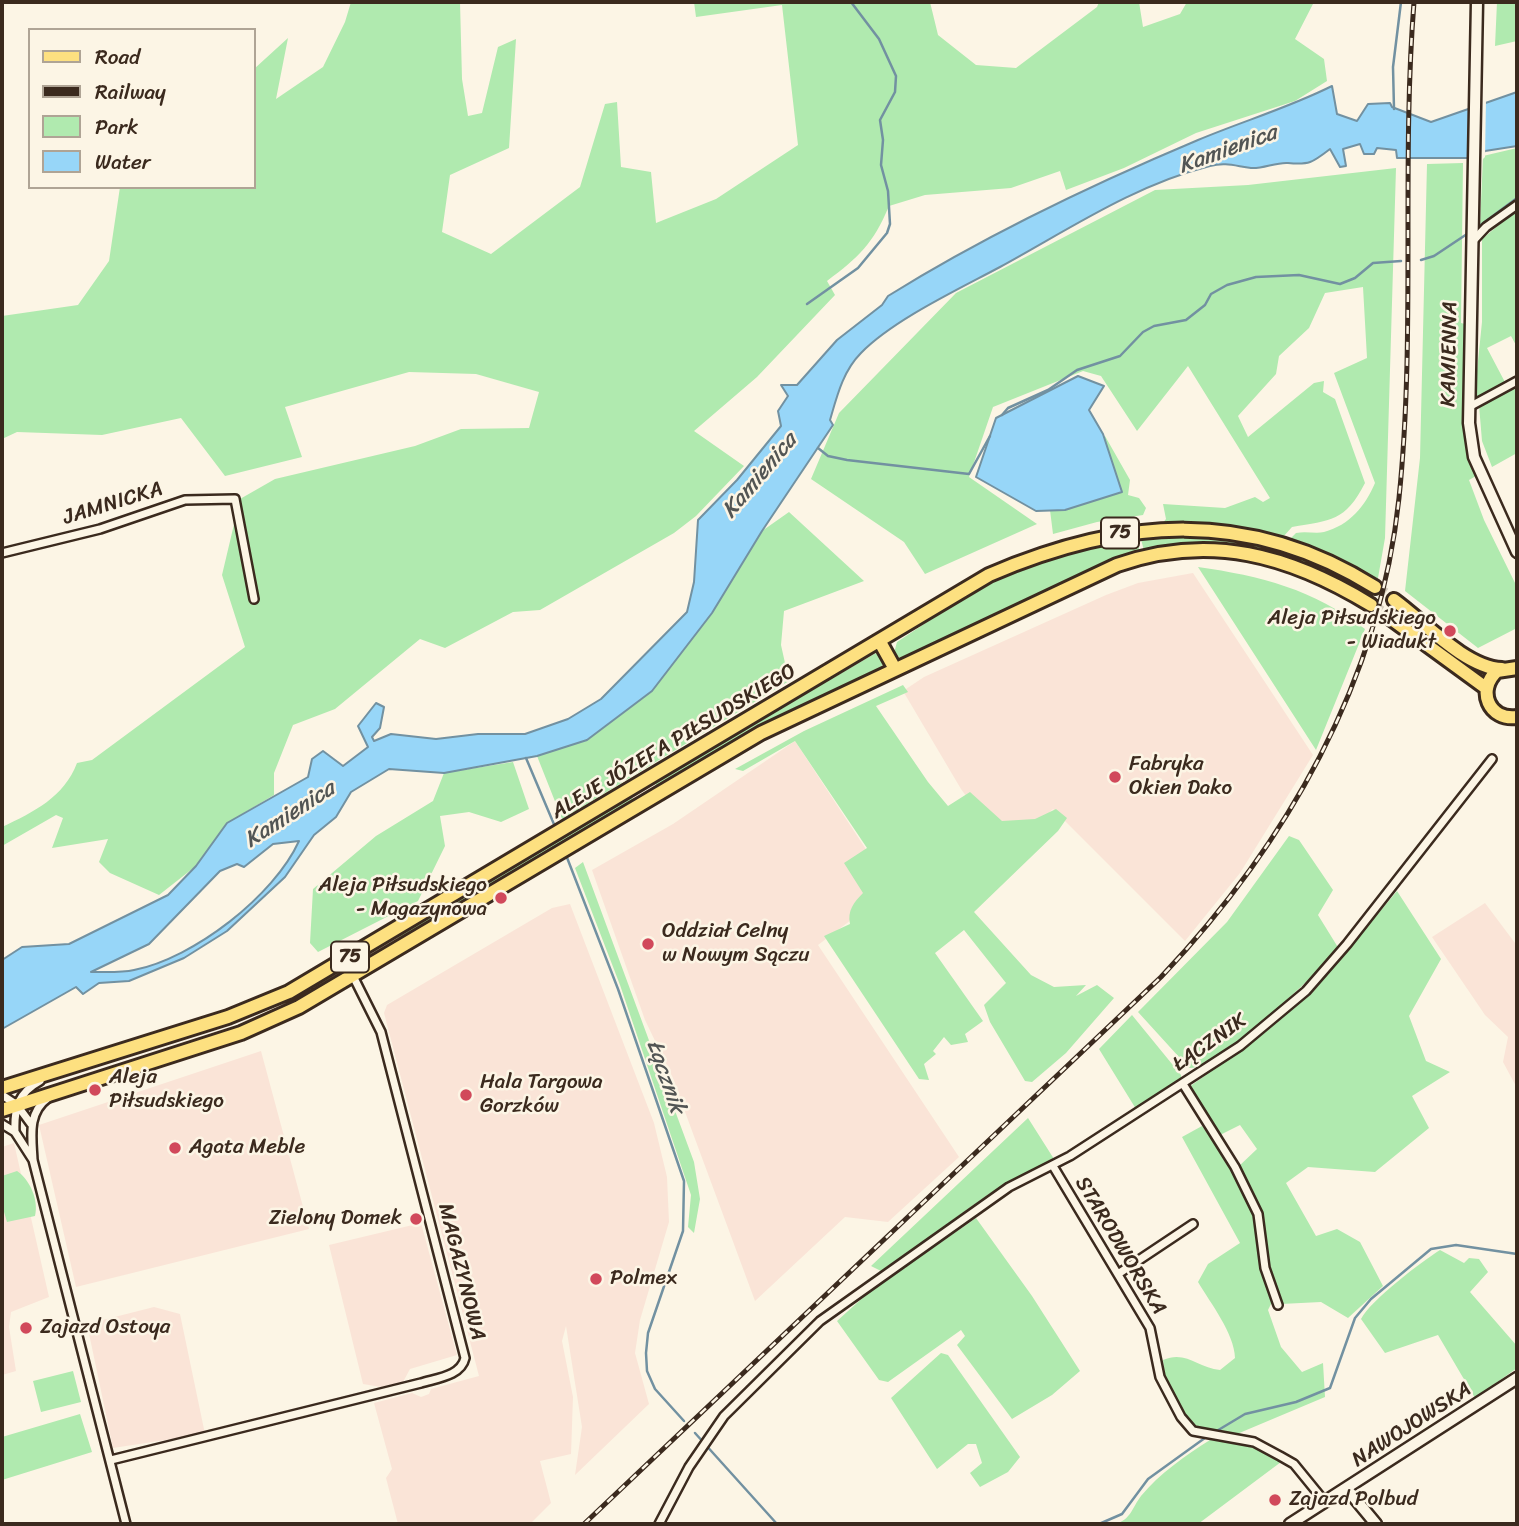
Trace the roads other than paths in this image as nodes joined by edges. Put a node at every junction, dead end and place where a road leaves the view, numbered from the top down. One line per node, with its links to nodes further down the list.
1 (1477, 2): 3 (street, KAMIENNA)
2 (1517, 205): 3 (street)
3 (1472, 242): 5 (street, KAMIENNA)
4 (1516, 385): 5 (street)
5 (1469, 407): 6 (street, KAMIENNA)
6 (1503, 519): 7 (street, KAMIENNA); 8 (street, KAMIENNA)
7 (1517, 538)
8 (1517, 552)
9 (2, 553): 11 (street, JAMNICKA)
10 (1375, 587): 15 (main road, ALEJE JÓZEFA PIŁSUDSKIEGO / 75)
11 (254, 598)
12 (1394, 600): 18 (main road)
13 (1371, 605): 17 (main road, ALEJE JÓZEFA PIŁSUDSKIEGO / 75)
14 (1390, 618): 19 (main road)
15 (880, 642): 17 (main road); 22 (main road, ALEJE JÓZEFA PIŁSUDSKIEGO / 75)
16 (1517, 668): 18 (main road)
17 (895, 669): 23 (main road, ALEJE JÓZEFA PIŁSUDSKIEGO / 75)
18 (1502, 669): 19 (main road)
19 (1486, 688): 20 (main road)
20 (1516, 718)
21 (1492, 760): 29 (street, ŁĄCZNIK)
22 (387, 935): 23 (main road); 24 (main road, ALEJE JÓZEFA PIŁSUDSKIEGO / 75)
23 (395, 950): 25 (main road, ALEJE JÓZEFA PIŁSUDSKIEGO / 75)
24 (345, 960): 25 (street, MAGAZYNOWA); 26 (main road, ALEJE JÓZEFA PIŁSUDSKIEGO / 75)
25 (355, 974): 27 (main road, ALEJE JÓZEFA PIŁSUDSKIEGO / 75); 44 (street, MAGAZYNOWA)
26 (146, 1043): 27 (main road); 28 (main road, ALEJE JÓZEFA PIŁSUDSKIEGO / 75)
27 (151, 1062): 31 (main road, ALEJE JÓZEFA PIŁSUDSKIEGO / 75)
28 (55, 1071): 30 (main road, ALEJE JÓZEFA PIŁSUDSKIEGO / 75); 33 (street)
29 (1183, 1084): 39 (street, ŁĄCZNIK); 42 (street)
30 (2, 1088)
31 (61, 1091): 33 (main road, ALEJE JÓZEFA PIŁSUDSKIEGO / 75); 36 (street, ALEJE JÓZEFA PIŁSUDSKIEGO)
32 (2, 1095): 33 (street)
33 (17, 1105): 34 (main road, ALEJE JÓZEFA PIŁSUDSKIEGO / 75); 36 (street); 37 (street)
34 (2, 1110)
35 (2, 1124): 37 (street)
36 (32, 1124): 38 (street)
37 (15, 1132): 38 (street)
38 (33, 1160): 44 (street)
39 (1052, 1166): 41 (street, STARODWORSKA); 48 (street, ŁĄCZNIK)
40 (1193, 1224): 41 (street)
41 (1118, 1274): 46 (street, STARODWORSKA)
42 (1278, 1304)
43 (1517, 1378): 45 (street, NAWOJOWSKA)
44 (111, 1460): 47 (street)
45 (1347, 1489): 46 (street, NAWOJOWSKA); 50 (street)
46 (1325, 1502): 49 (street, NAWOJOWSKA)
47 (126, 1524)
48 (659, 1524)
49 (1290, 1524)
50 (1376, 1524)

